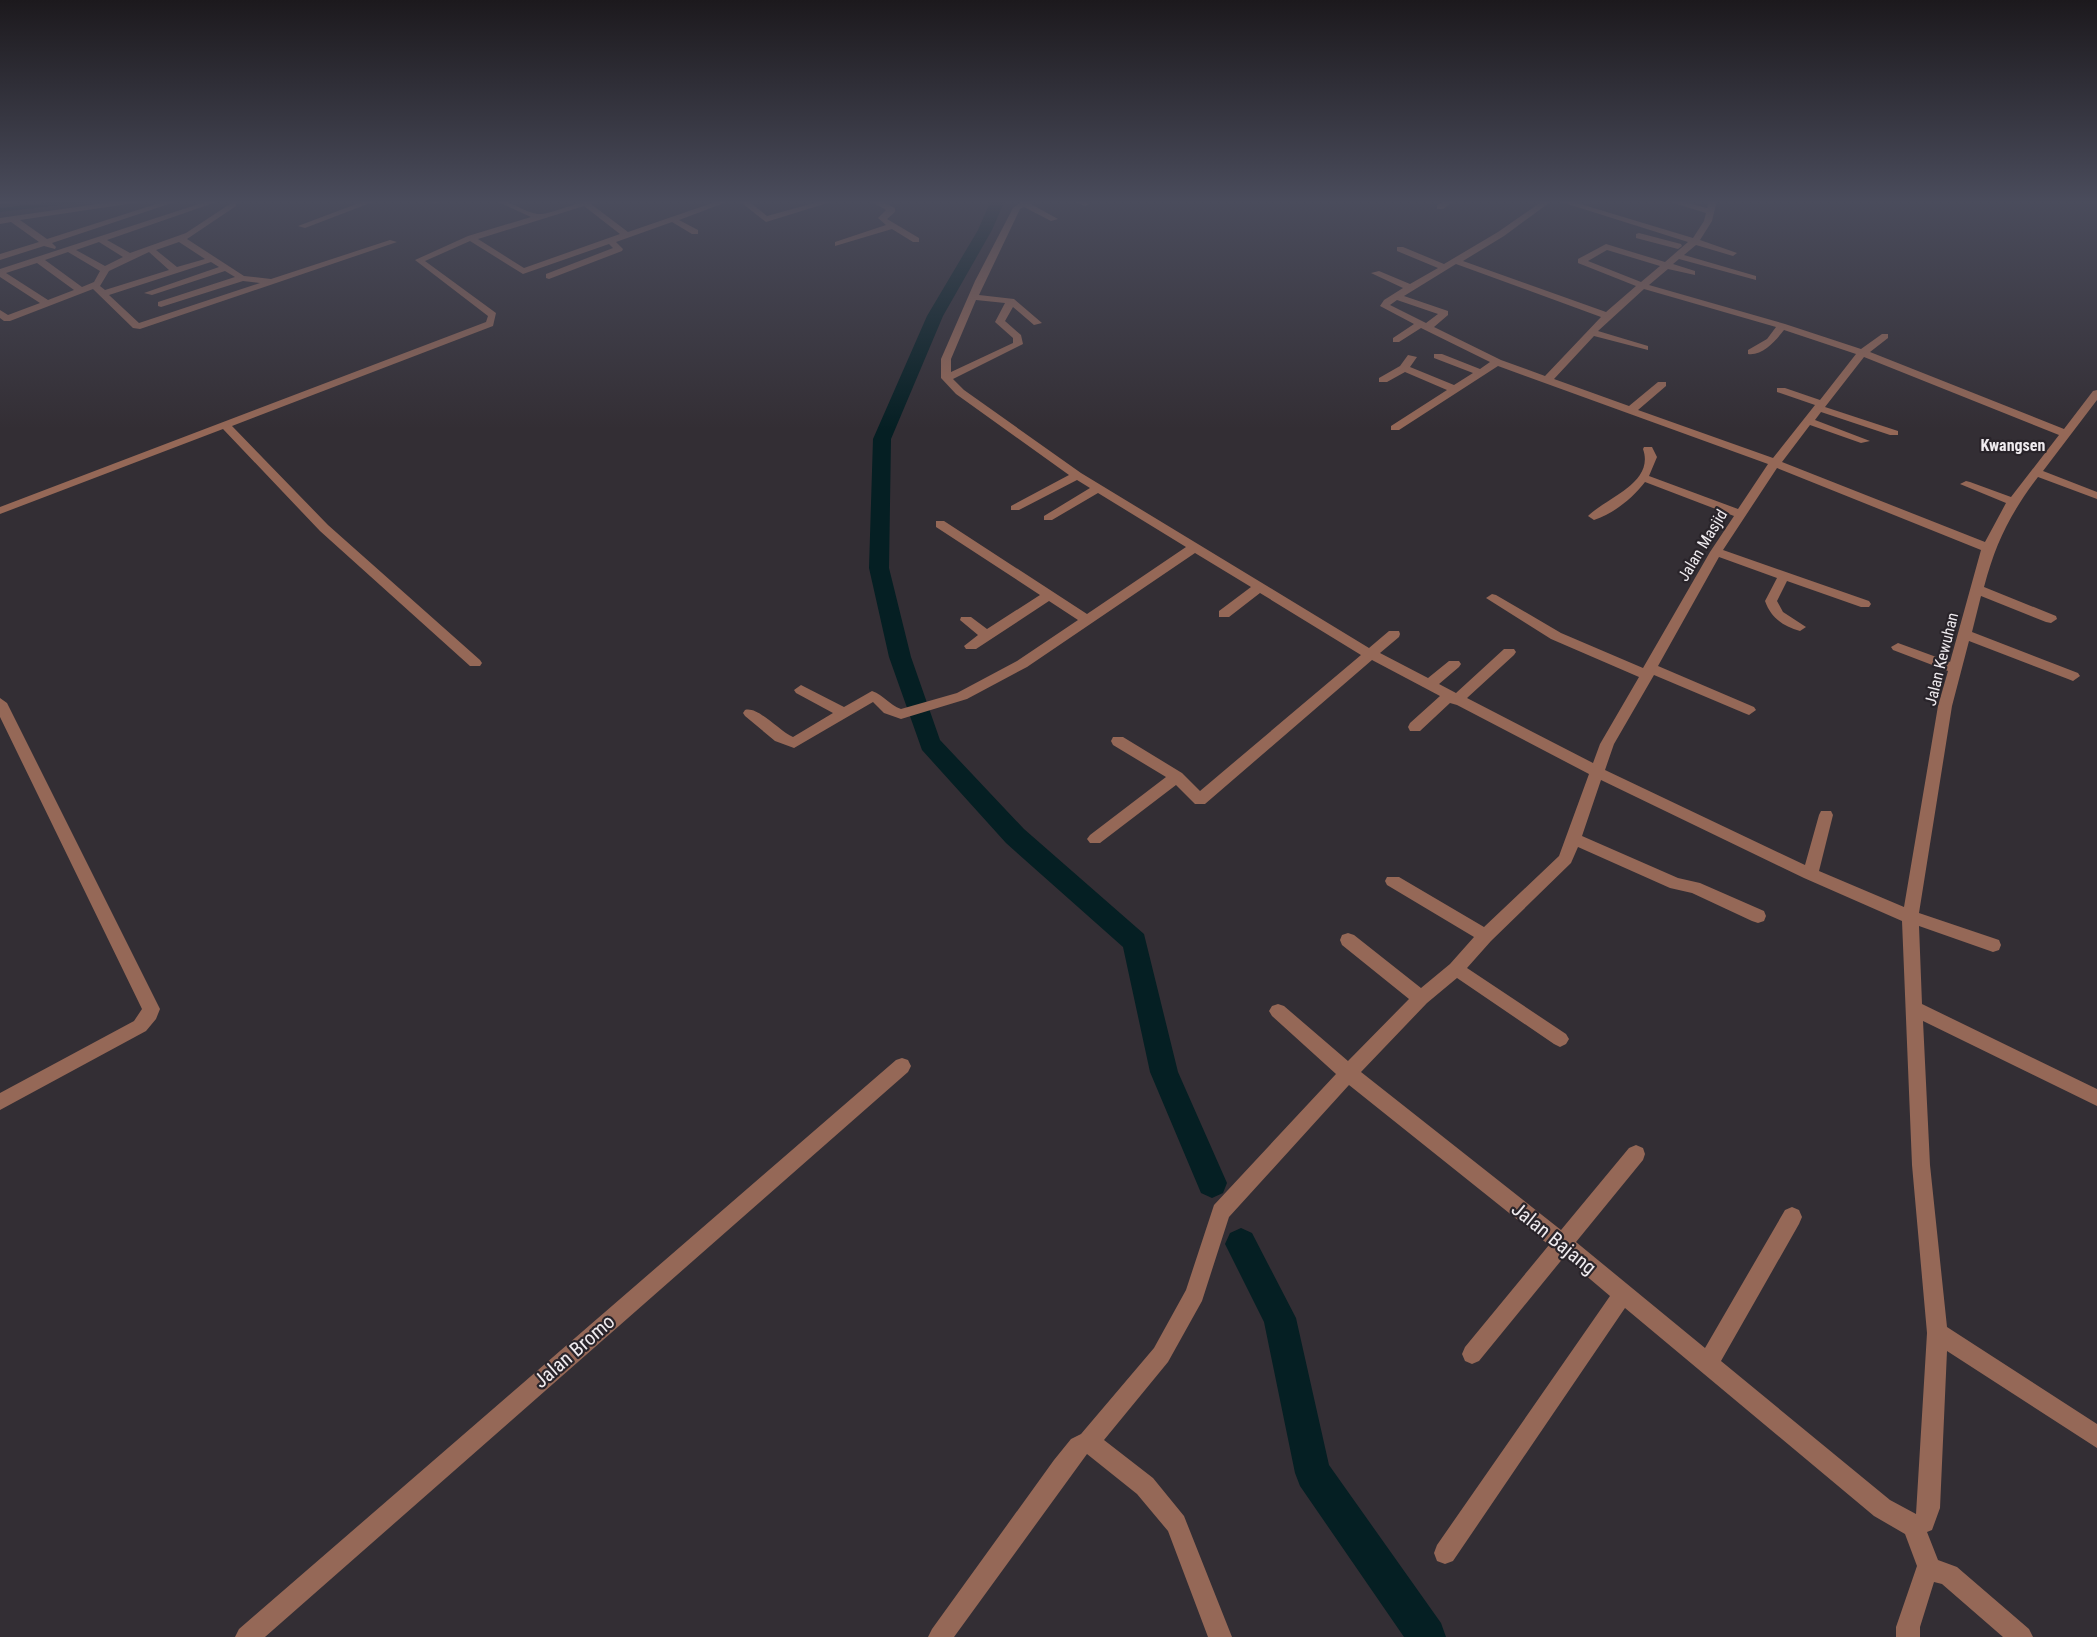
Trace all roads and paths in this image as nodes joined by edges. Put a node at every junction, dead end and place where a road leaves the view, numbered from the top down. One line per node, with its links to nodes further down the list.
1 (5, 276): 29 (street)
2 (62, 276): 23 (street)
3 (102, 276): 23 (street)
4 (124, 276): 32 (street)
5 (131, 276): 24 (street)
6 (200, 276): 24 (street)
7 (239, 276): 17 (street)
8 (289, 276): 19 (street)
9 (440, 276): 58 (street)
10 (983, 276): 26 (street)
11 (1384, 276): 21 (street)
12 (1427, 276): 21 (street)
13 (1497, 276): 33 (street)
14 (1619, 276): 20 (street)
15 (1654, 276): 20 (street)
16 (1749, 276): 18 (street)
17 (242, 278): 19 (street); 30 (street)
18 (1753, 278)
19 (272, 282): 32 (street)
20 (1643, 286): 27 (street); 33 (street)
21 (1408, 287): 25 (street)
22 (1696, 289): 27 (street)
23 (81, 290): 29 (street)
24 (149, 293): 30 (street)
25 (1395, 296): 35 (street); 35 (street)
26 (973, 297): 28 (street); 48 (street)
27 (1687, 298): 36 (street)
28 (1011, 301): 34 (street); 48 (street)
29 (46, 303): 31 (street)
30 (161, 304): 32 (street)
31 (0, 313)
32 (172, 316)
33 (1606, 316): 37 (street)
34 (1037, 323)
35 (1423, 326): 39 (street); 45 (street)
36 (1782, 326): 41 (street); 42 (street)
37 (1590, 332): 40 (street); 49 (street)
38 (1885, 336): 42 (street, Jalan Masjid)
39 (1396, 340)
40 (1645, 348)
41 (1752, 352)
42 (1862, 353): 55 (street, Jalan Masjid); 61 (street)
43 (1438, 356): 47 (street)
44 (1412, 357): 46 (street)
45 (1497, 362): 47 (street); 49 (street)
46 (1404, 368): 50 (street); 52 (street)
47 (1480, 372): 52 (street)
48 (946, 378): 66 (street)
49 (1548, 379): 56 (street)
50 (1383, 380)
51 (1662, 384): 56 (street)
52 (1455, 389): 59 (street)
53 (1781, 390): 55 (street)
54 (2097, 393): 61 (street, Jalan Kewuhan)
55 (1820, 406): 57 (street, Jalan Masjid); 60 (street)
56 (1632, 409): 64 (street)
57 (1808, 421): 62 (street); 64 (street, Jalan Masjid)
58 (225, 426): 73 (street); 99 (street)
59 (1395, 428)
60 (1894, 433)
61 (2064, 433): 65 (street, Jalan Kewuhan)
62 (1865, 441)
63 (1648, 449): 67 (street)
64 (1775, 463): 74 (street, Jalan Masjid); 79 (street)
65 (2035, 472): 70 (street); 71 (street, Jalan Kewuhan)
66 (1077, 475): 69 (street); 72 (street)
67 (1643, 478): 74 (street); 75 (street)
68 (1966, 484): 71 (street)
69 (1098, 488): 76 (street); 78 (street)
70 (2097, 496)
71 (2013, 502): 79 (street, Jalan Kewuhan)
72 (1015, 508)
73 (0, 511)
74 (1740, 514): 80 (street, Jalan Masjid)
75 (1594, 516)
76 (1048, 518)
77 (940, 524): 84 (street)
78 (1195, 548): 82 (street); 90 (street)
79 (1988, 548): 83 (street, Jalan Kewuhan)
80 (1716, 552): 81 (street); 102 (street, Jalan Masjid)
81 (1784, 576): 86 (street); 91 (street)
82 (1260, 588): 87 (street); 98 (street)
83 (1976, 589): 88 (street); 93 (street, Jalan Kewuhan)
84 (1049, 595): 90 (street); 94 (street)
85 (1492, 598): 102 (street)
86 (1865, 604)
87 (1224, 615)
88 (2050, 619)
89 (966, 620): 94 (street)
90 (1087, 620): 109 (street)
91 (1800, 627)
92 (1394, 634): 98 (street)
93 (1965, 634): 101 (street, Jalan Kewuhan); 103 (street)
94 (987, 636): 95 (street)
95 (971, 646)
96 (1898, 647): 101 (street)
97 (1509, 652): 106 (street)
98 (1368, 653): 104 (street); 114 (street)
99 (475, 663)
100 (1454, 664): 104 (street)
101 (1955, 669): 121 (street, Jalan Kewuhan)
102 (1649, 671): 108 (street); 113 (street, Jalan Masjid)
103 (2073, 676)
104 (1428, 686): 106 (street)
105 (801, 690): 109 (street)
106 (1452, 699): 111 (street); 113 (street)
107 (0, 703): 133 (street)
108 (1749, 710)
109 (842, 712): 110 (street)
110 (750, 713)
111 (1415, 727)
112 (1118, 741): 114 (street)
113 (1597, 772): 117 (street); 118 (street)
114 (1177, 777): 116 (street)
115 (1826, 815): 118 (street)
116 (1095, 839)
117 (1575, 839): 120 (street); 122 (street)
118 (1810, 874): 121 (street)
119 (1393, 881): 122 (street)
120 (1758, 916)
121 (1910, 917): 124 (street); 127 (street, Jalan Kewuhan)
122 (1485, 936): 125 (street)
123 (1348, 940): 126 (street)
124 (1993, 945)
125 (1456, 969): 126 (street); 129 (street)
126 (1421, 998): 131 (street)
127 (1913, 1008): 132 (street); 138 (street, Jalan Kewuhan)
128 (1278, 1011): 131 (street, Jalan Bajang)
129 (1560, 1039)
130 (902, 1066): 146 (street, Jalan Bromo)
131 (1348, 1073): 136 (street, Jalan Bajang); 142 (street)
132 (2097, 1098)
133 (0, 1102)
134 (1636, 1154): 136 (street)
135 (1792, 1216): 140 (street)
136 (1562, 1243): 137 (street, Jalan Bajang); 139 (street)
137 (1623, 1294): 140 (street, Jalan Bajang); 144 (street)
138 (1937, 1333): 141 (street); 143 (street)
139 (1472, 1354)
140 (1707, 1365): 143 (street, Jalan Bajang)
141 (2097, 1437)
142 (1089, 1442): 147 (street); 148 (street)
143 (1913, 1526): 145 (street)
144 (1445, 1553)
145 (1930, 1569): 149 (street); 150 (street)
146 (247, 1637)
147 (940, 1637)
148 (1220, 1637)
149 (1908, 1637)
150 (2021, 1637)

